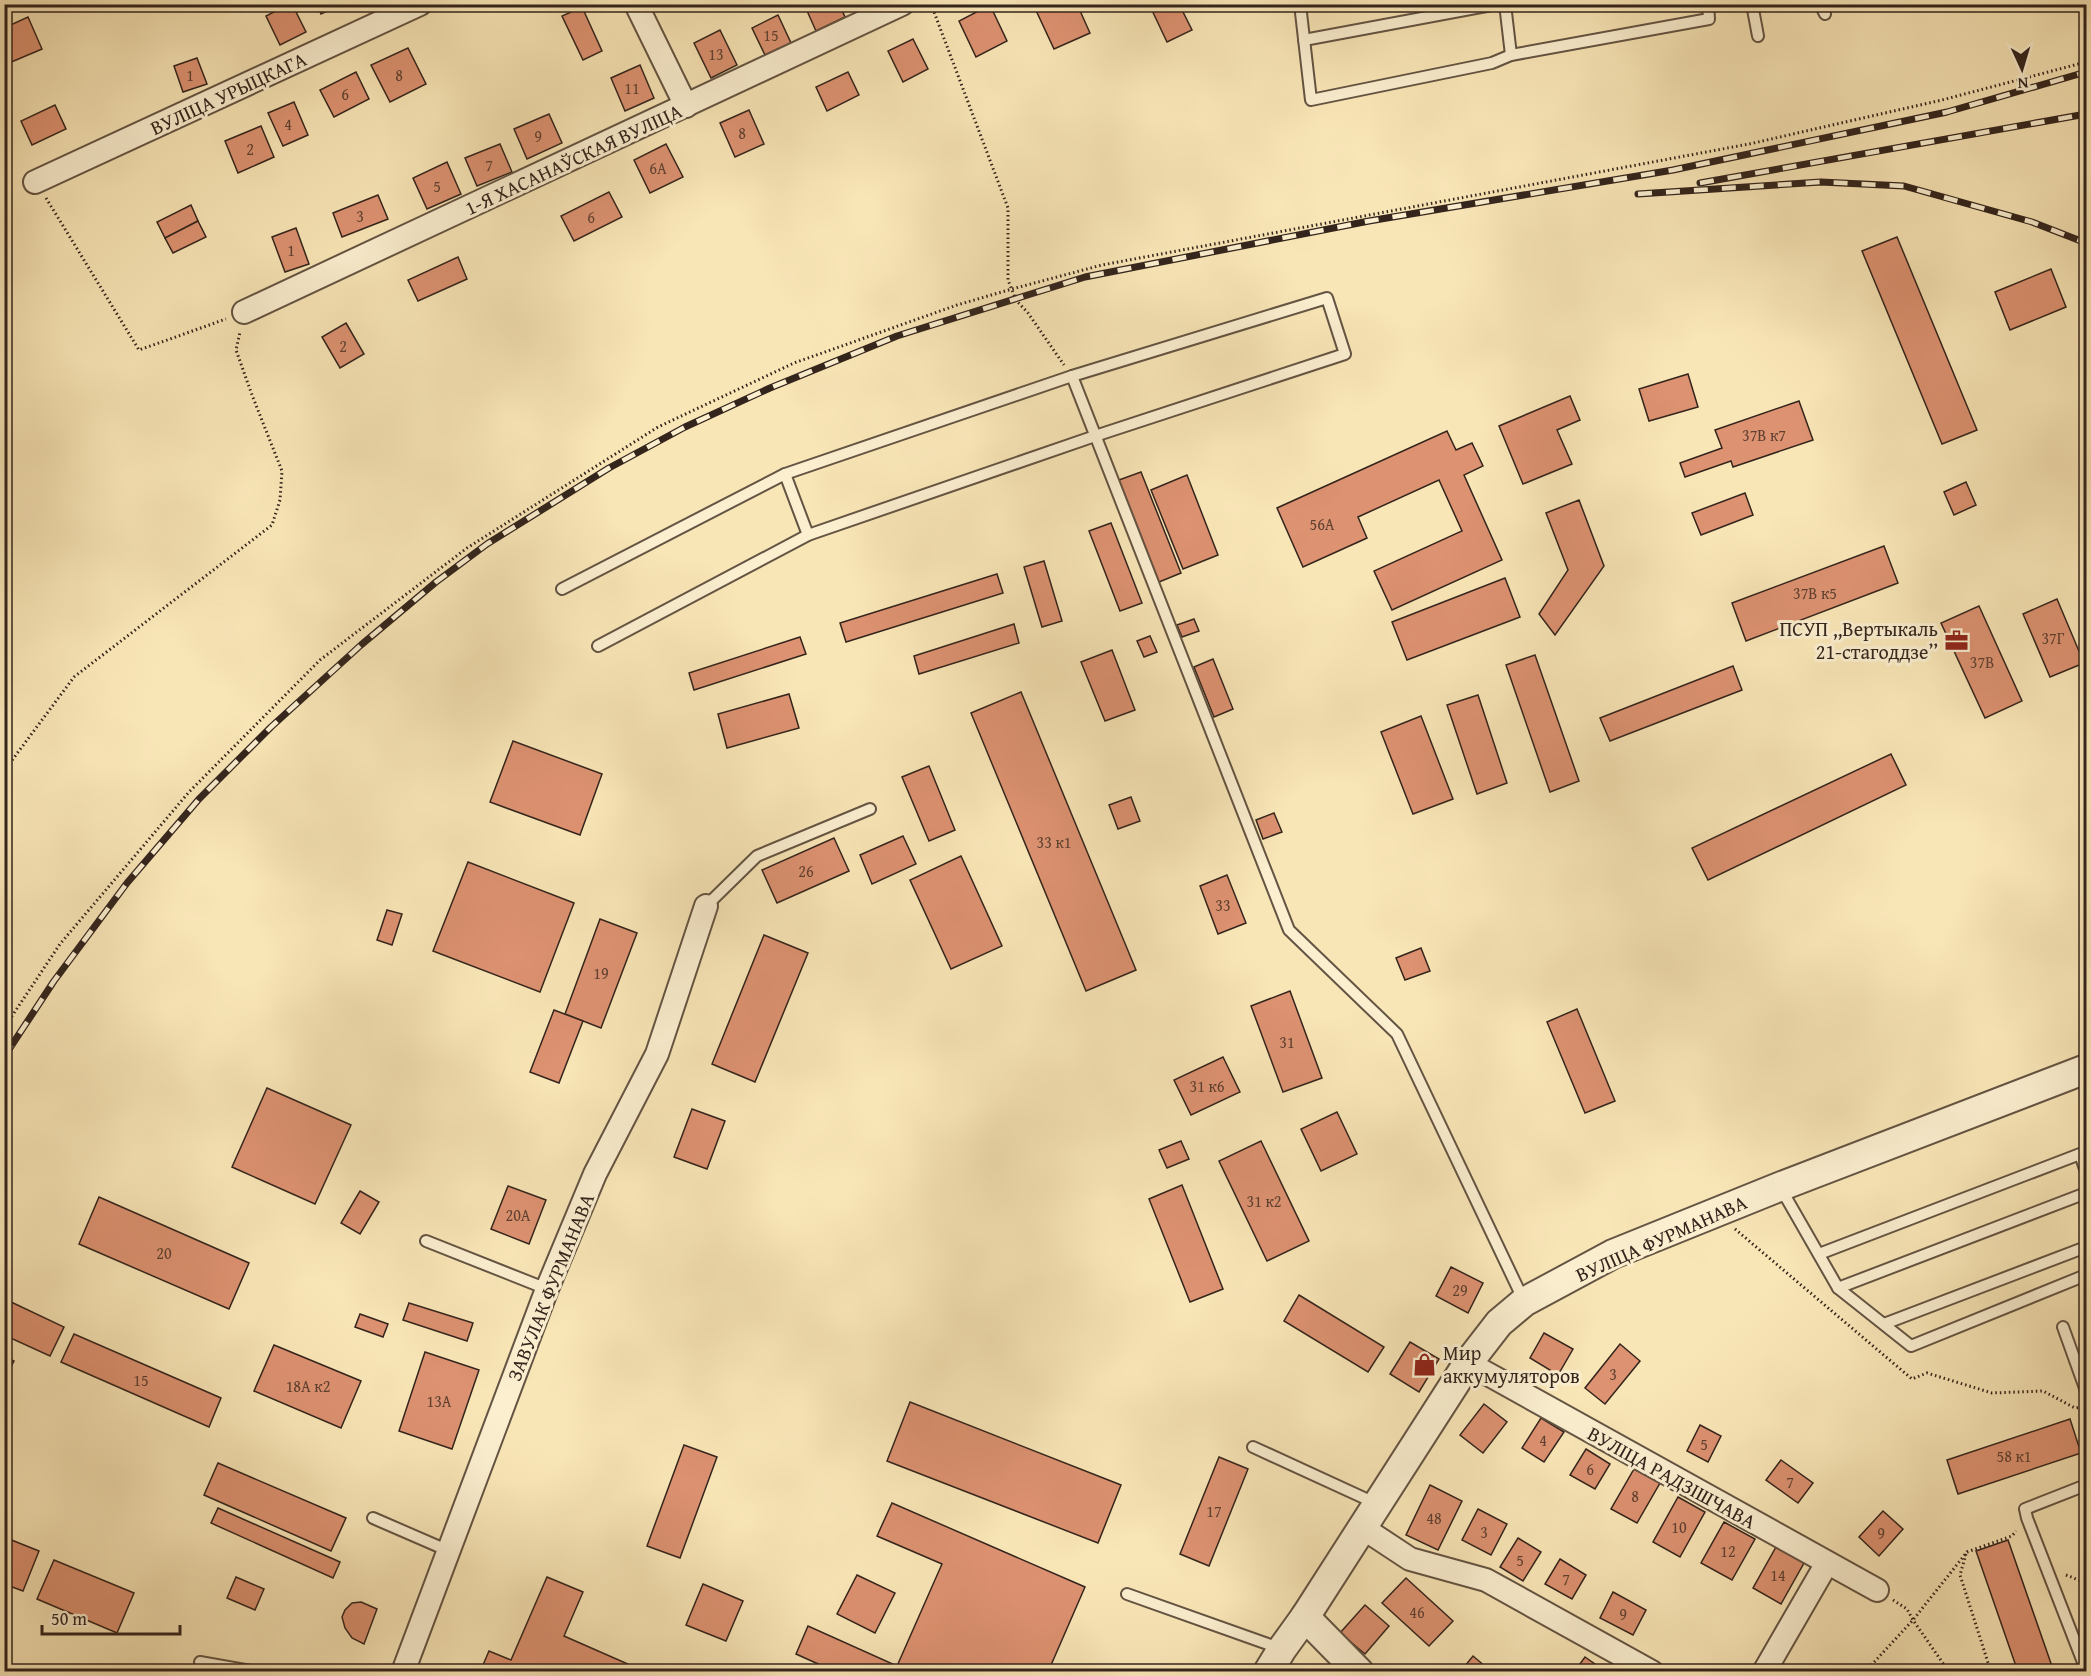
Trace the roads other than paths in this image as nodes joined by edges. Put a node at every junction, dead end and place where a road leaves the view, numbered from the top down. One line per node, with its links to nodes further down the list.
1 (420, 4): 13 (street, ВУЛІЦА УРЫЦКАГА)
2 (636, 4): 12 (street)
3 (902, 4): 12 (street, 1-Я ХАСАНАЎСКАЯ ВУЛІЦА)
4 (1300, 4): 10 (lane)
5 (1497, 4): 10 (lane)
6 (1505, 4): 11 (lane)
7 (1708, 4): 11 (lane)
8 (1752, 4): 9 (lane)
9 (1758, 36)
10 (1304, 40): 11 (lane)
11 (1511, 55)
12 (686, 106): 14 (street, 1-Я ХАСАНАЎСКАЯ ВУЛІЦА)
13 (35, 182)
14 (244, 312)
15 (1072, 376): 16 (lane); 16 (lane); 17 (lane)
16 (1095, 436): 18 (lane); 33 (lane)
17 (785, 474): 18 (lane); 19 (lane)
18 (808, 535): 20 (lane)
19 (562, 589)
20 (598, 646)
21 (870, 809): 22 (lane)
22 (706, 906): 32 (street, ЗАВУЛАК ФУРМАНАВА)
23 (2086, 1069): 25 (street, ВУЛІЦА ФУРМАНАВА)
24 (2086, 1172): 29 (lane)
25 (1779, 1187): 29 (lane); 33 (street, ВУЛІЦА ФУРМАНАВА)
26 (2086, 1193): 31 (lane)
27 (426, 1241): 32 (lane)
28 (2086, 1246): 34 (lane)
29 (1819, 1254): 31 (lane)
30 (2086, 1275): 34 (lane)
31 (1838, 1288): 34 (lane)
32 (547, 1289): 43 (street, ЗАВУЛАК ФУРМАНАВА)
33 (1524, 1302): 36 (street, ВУЛІЦА ФУРМАНАВА)
34 (1884, 1324)
35 (2063, 1327): 37 (lane)
36 (1468, 1363): 40 (street, ВУЛІЦА ФУРМАНАВА); 44 (street, ВУЛІЦА РАДЗІШЧАВА)
37 (2086, 1391)
38 (1253, 1447): 40 (lane)
39 (2086, 1485): 50 (lane)
40 (1378, 1505): 42 (street, ВУЛІЦА ФУРМАНАВА)
41 (373, 1518): 43 (lane)
42 (1363, 1528): 47 (street, ВУЛІЦА ФУРМАНАВА); 54 (street)
43 (449, 1551): 52 (street, ЗАВУЛАК ФУРМАНАВА)
44 (1827, 1563): 45 (street, ВУЛІЦА РАДЗІШЧАВА); 55 (street)
45 (1876, 1590)
46 (1127, 1594): 48 (lane)
47 (1305, 1617): 48 (street, ВУЛІЦА ФУРМАНАВА); 53 (street)
48 (1275, 1660)
49 (200, 1662): 51 (lane)
50 (2086, 1670)
51 (257, 1671)
52 (403, 1671)
53 (1359, 1671)
54 (1652, 1671)
55 (1764, 1671)

